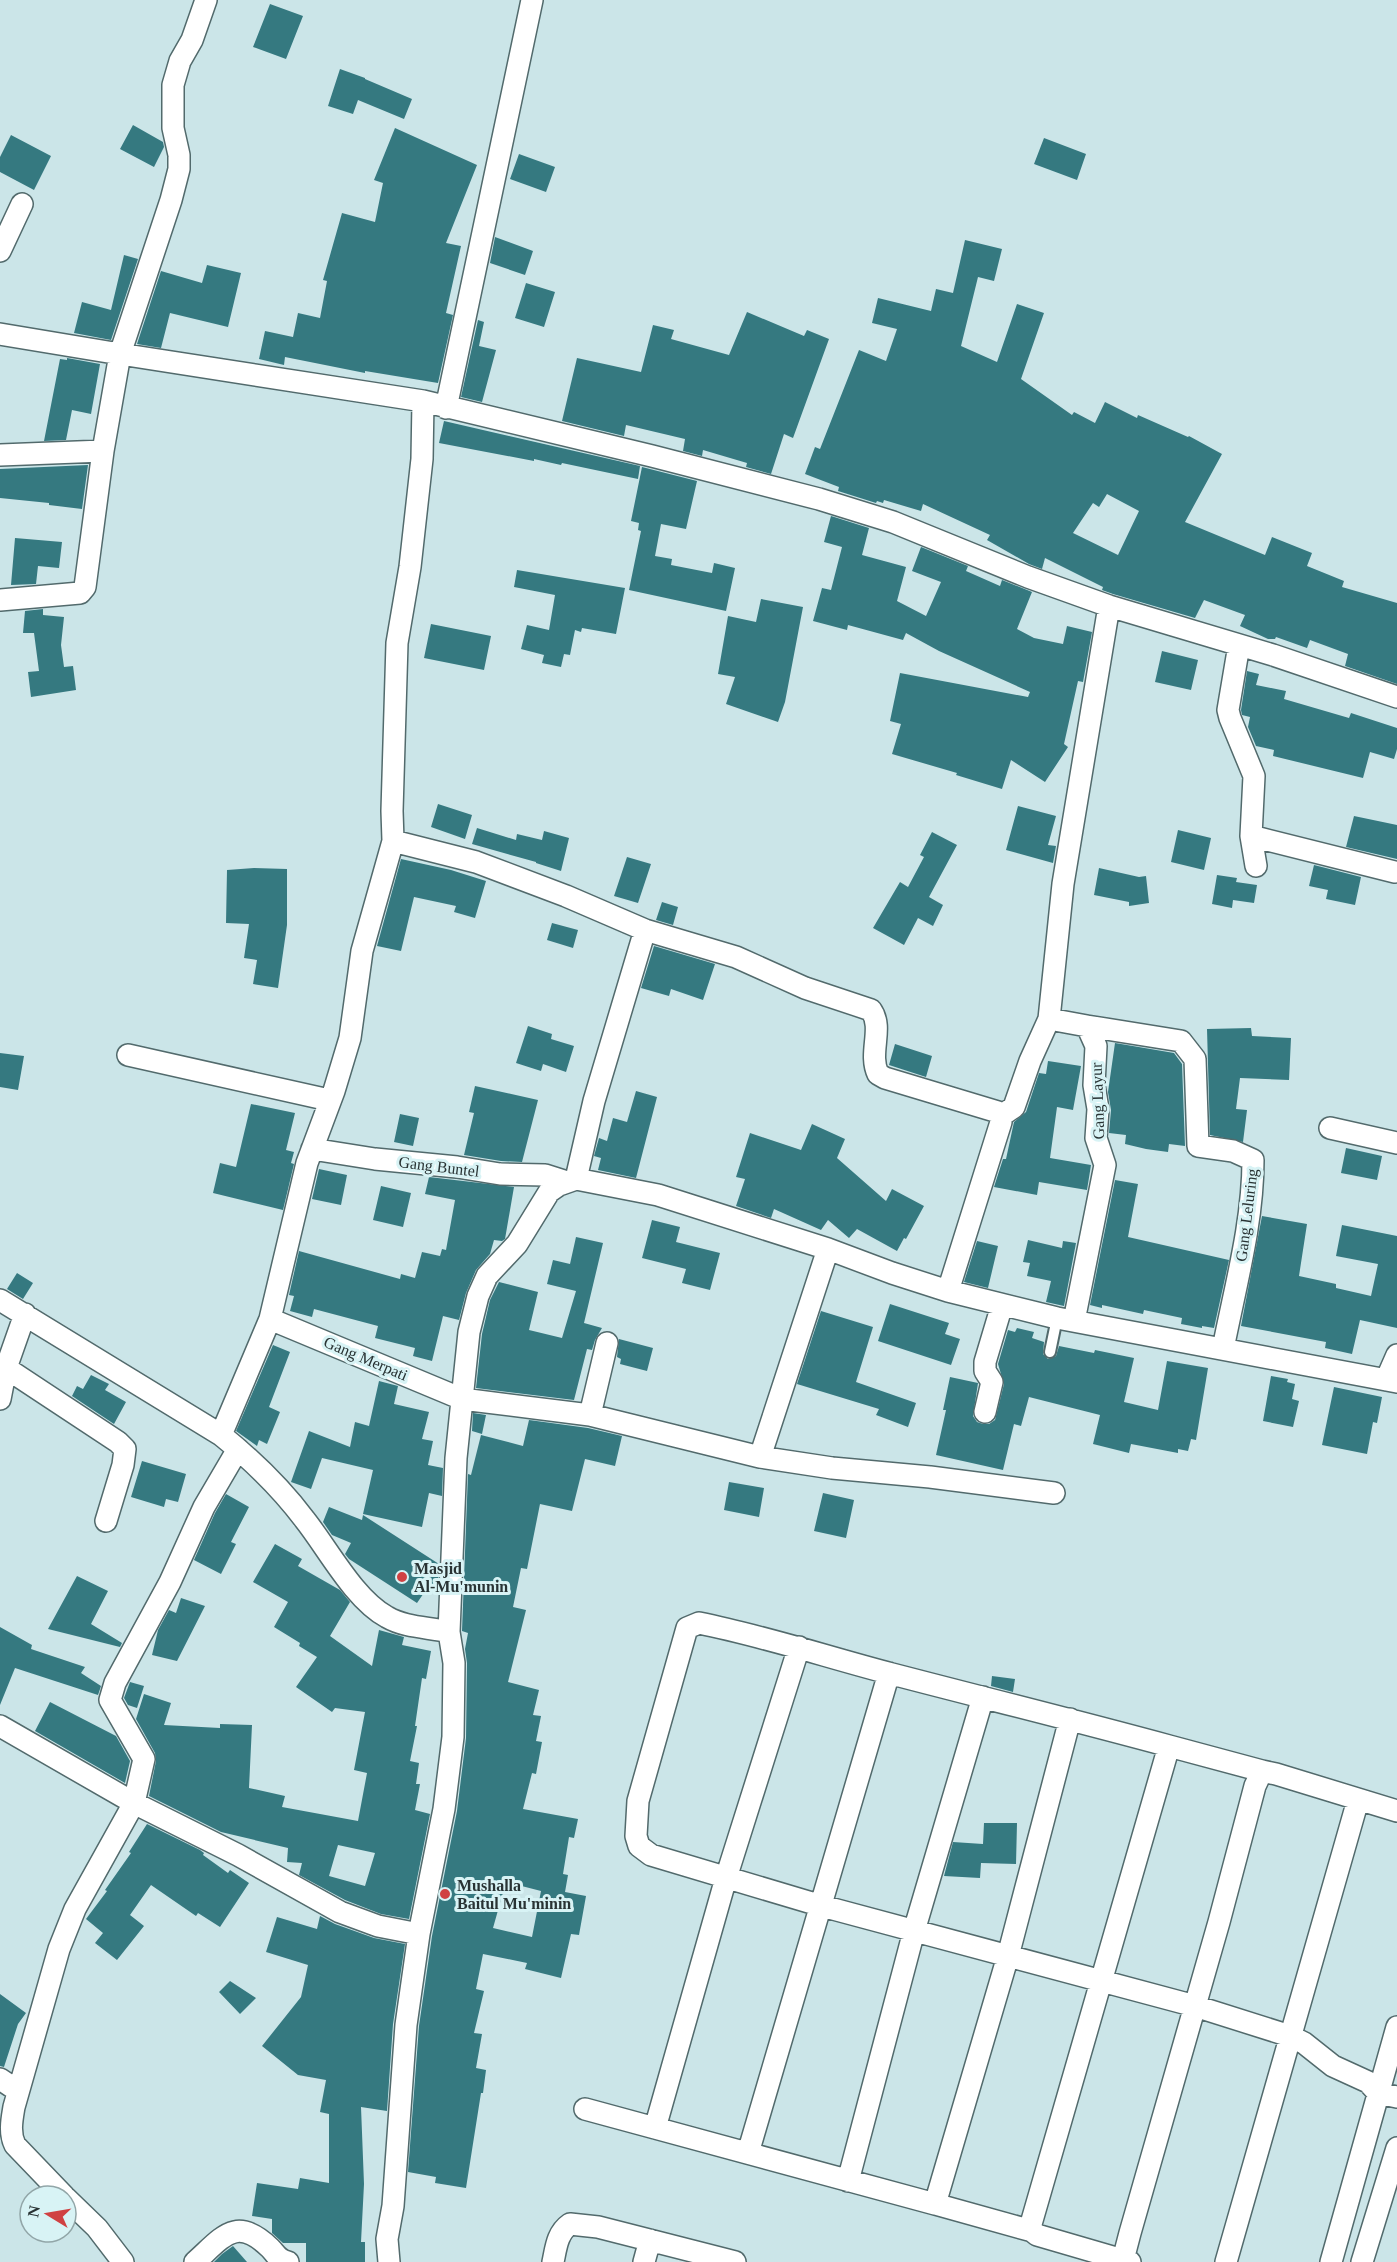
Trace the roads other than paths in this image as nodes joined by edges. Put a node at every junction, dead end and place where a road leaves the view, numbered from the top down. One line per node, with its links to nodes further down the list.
1 (206, 0): 6 (street)
2 (532, 0): 8 (street)
3 (22, 204): 4 (street)
4 (0, 251)
5 (0, 334): 6 (street)
6 (120, 354): 7 (street); 9 (street)
7 (423, 401): 8 (street); 16 (street)
8 (446, 408): 12 (street)
9 (103, 451): 10 (street); 11 (street)
10 (0, 455)
11 (0, 600)
12 (1109, 606): 13 (street); 20 (street)
13 (1239, 645): 14 (street); 15 (street)
14 (1397, 697)
15 (1251, 836): 17 (street); 18 (street)
16 (393, 841): 19 (street); 23 (street)
17 (1256, 866)
18 (1395, 872)
19 (645, 930): 24 (street); 28 (street)
20 (1049, 1019): 21 (street); 24 (street)
21 (1088, 1026): 35 (street, Gang Layur); 37 (street, Gang Leluring)
22 (128, 1055): 23 (street)
23 (329, 1100): 27 (street)
24 (1001, 1116): 30 (street)
25 (1330, 1128): 26 (street)
26 (1397, 1143)
27 (312, 1149): 28 (street, Gang Buntel); 34 (street)
28 (572, 1180): 29 (street, Gang Buntel); 43 (street)
29 (828, 1249): 30 (street, Gang Buntel); 48 (street)
30 (948, 1291): 32 (street, Gang Buntel)
31 (0, 1300): 33 (street)
32 (1002, 1305): 35 (street, Gang Buntel); 44 (street)
33 (25, 1314): 40 (street); 46 (street)
34 (270, 1319): 43 (street, Gang Merpati); 46 (street)
35 (1065, 1320): 37 (street, Gang Buntel); 38 (lane)
36 (607, 1342): 45 (street)
37 (1223, 1349): 41 (street, Gang Buntel)
38 (1050, 1352)
39 (1397, 1355): 41 (street)
40 (6, 1368): 42 (street); 50 (street)
41 (1392, 1381)
42 (0, 1399)
43 (462, 1399): 45 (street, Gang Merpati); 51 (street)
44 (985, 1412)
45 (590, 1415): 48 (street, Gang Merpati)
46 (221, 1435): 47 (street)
47 (238, 1449): 51 (street); 60 (street)
48 (760, 1456): 49 (street, Gang Merpati)
49 (1054, 1493)
50 (106, 1521)
51 (449, 1632): 65 (street)
52 (799, 1647): 53 (street); 62 (street); 62 (street)
53 (889, 1673): 54 (street); 63 (street)
54 (983, 1697): 55 (street); 64 (street)
55 (1070, 1719): 57 (street); 66 (street)
56 (0, 1726): 60 (street)
57 (1169, 1746): 58 (street); 67 (street)
58 (1262, 1772): 59 (street); 68 (street)
59 (1358, 1800): 61 (street); 70 (street)
60 (134, 1803): 65 (street); 72 (street)
61 (1397, 1811)
62 (726, 1878): 63 (street); 75 (street)
63 (822, 1906): 64 (street); 77 (street)
64 (914, 1931): 66 (street); 79 (street)
65 (419, 1934): 89 (street)
66 (1008, 1956): 67 (street); 81 (street)
67 (1101, 1982): 68 (street); 83 (street)
68 (1195, 2006): 70 (street); 85 (street)
69 (1397, 2027): 73 (street)
70 (1290, 2036): 73 (street); 93 (street)
71 (0, 2079): 72 (street)
72 (18, 2091): 76 (street)
73 (1388, 2095): 94 (street)
74 (585, 2109): 75 (street)
75 (655, 2128): 77 (street)
76 (7, 2146): 80 (street)
77 (748, 2153): 79 (street)
78 (1395, 2161): 95 (street)
79 (848, 2181): 81 (street)
80 (52, 2184)
81 (935, 2204): 83 (street)
82 (78, 2210): 86 (street)
83 (1032, 2231): 85 (street)
84 (650, 2240): 90 (street); 91 (street); 92 (street)
85 (1126, 2261)
86 (123, 2262)
87 (195, 2262): 88 (street)
88 (288, 2262)
89 (389, 2262)
90 (553, 2262)
91 (644, 2262)
92 (735, 2262)
93 (1226, 2262)
94 (1331, 2262)
95 (1362, 2262)

